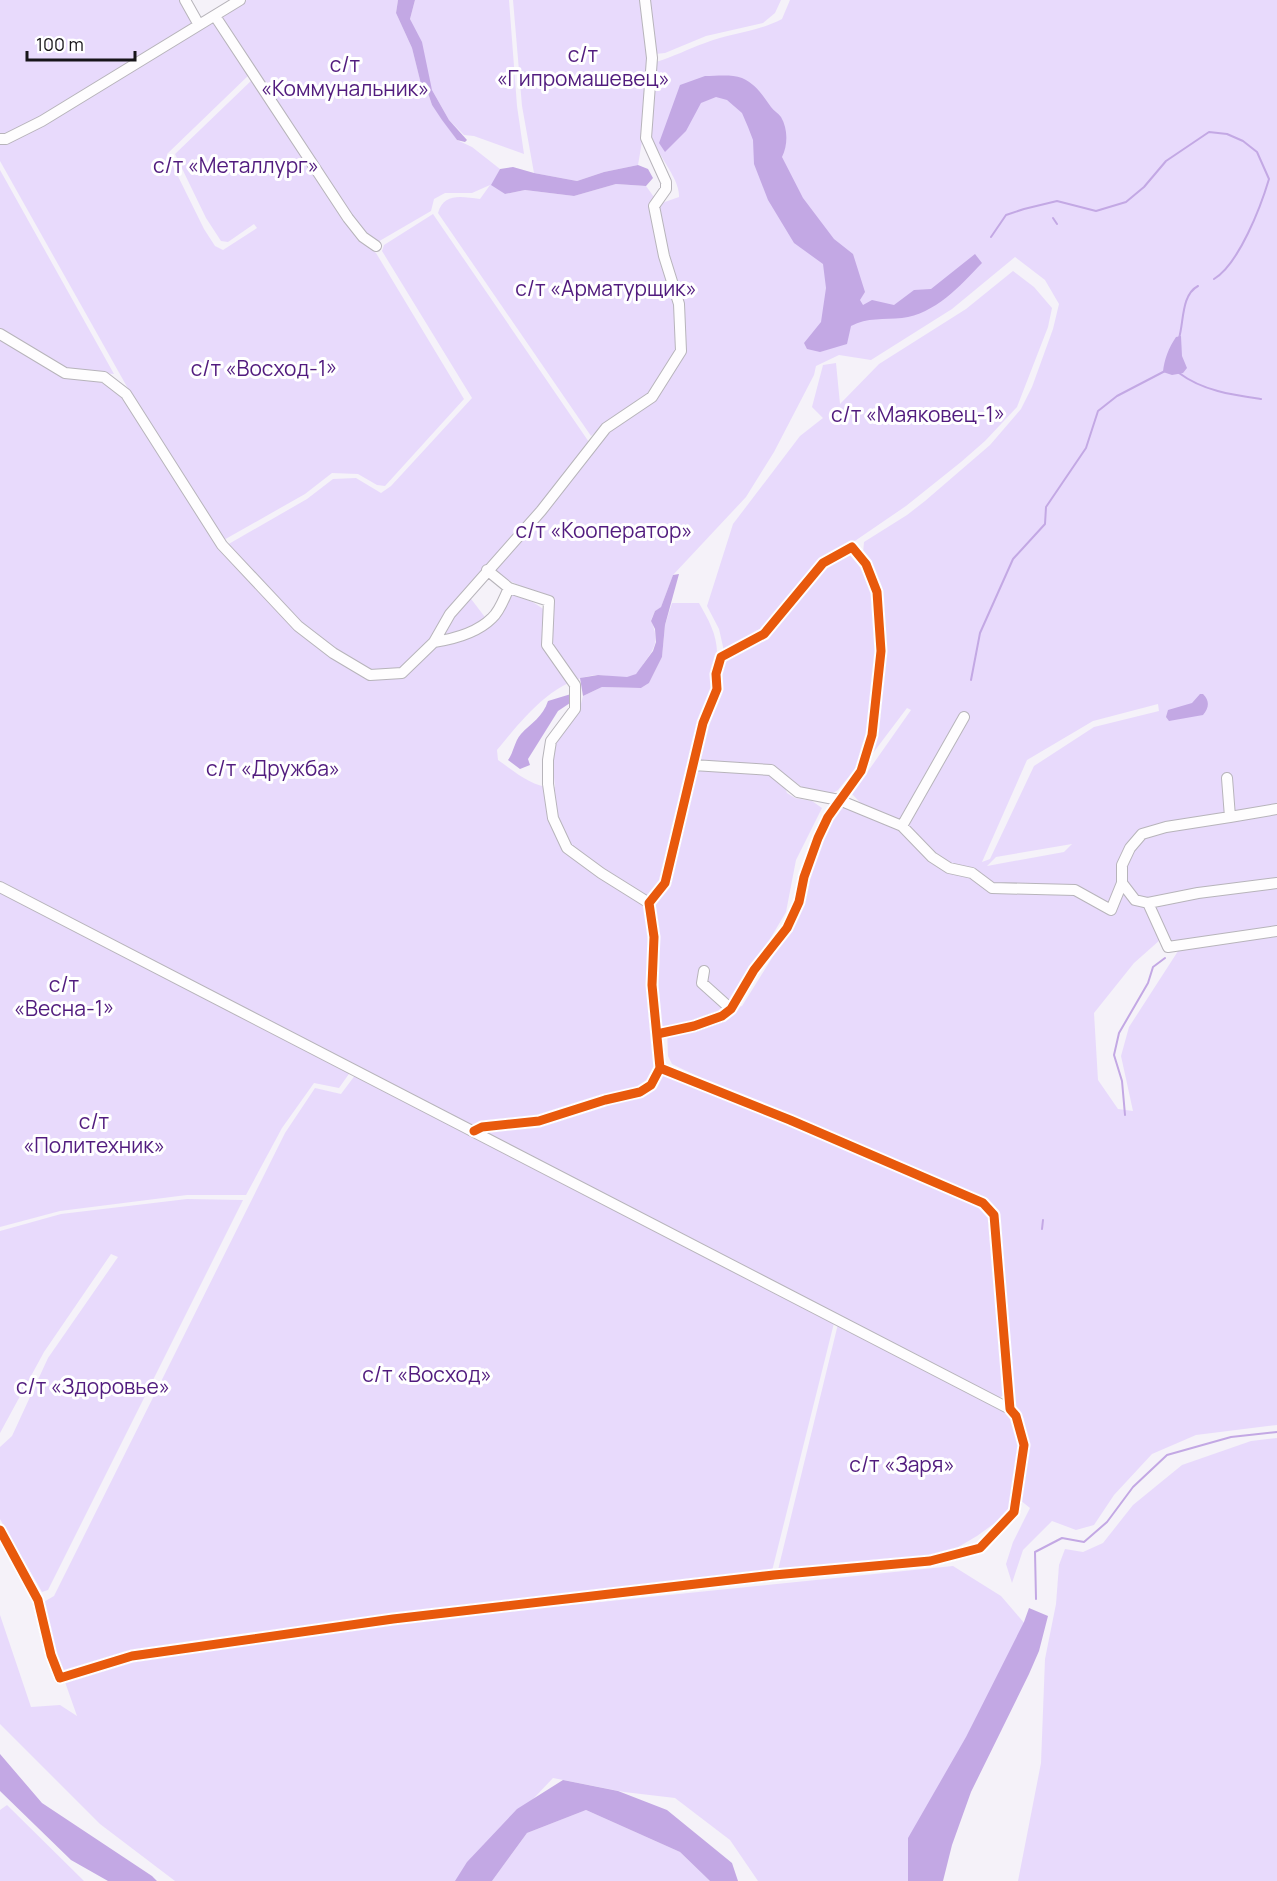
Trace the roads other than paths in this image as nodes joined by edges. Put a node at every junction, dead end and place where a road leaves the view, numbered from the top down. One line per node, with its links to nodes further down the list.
1 (184, 0): 5 (street)
2 (240, 0): 4 (street)
3 (645, 0): 9 (street)
4 (215, 15): 5 (street); 7 (street)
5 (199, 25): 6 (street)
6 (0, 139)
7 (376, 246)
8 (0, 334): 11 (street)
9 (487, 570): 10 (street); 11 (street)
10 (509, 588): 11 (street); 22 (street)
11 (434, 642)
12 (964, 717): 18 (street)
13 (693, 765): 15 (street); 15 (street); 22 (street)
14 (1227, 778): 17 (street)
15 (839, 800): 18 (street); 26 (street)
16 (1277, 809): 17 (street)
17 (1230, 817): 19 (street)
18 (902, 826): 19 (street)
19 (1122, 883): 23 (street)
20 (1277, 883): 23 (street)
21 (0, 887): 29 (street)
22 (649, 903): 27 (street)
23 (1148, 903): 24 (street)
24 (1277, 930)
25 (704, 971): 26 (street)
26 (731, 1009): 27 (street)
27 (657, 1034): 28 (street)
28 (660, 1068): 29 (street); 30 (street)
29 (474, 1131): 30 (street)
30 (1010, 1409): 31 (street)
31 (0, 1530)

